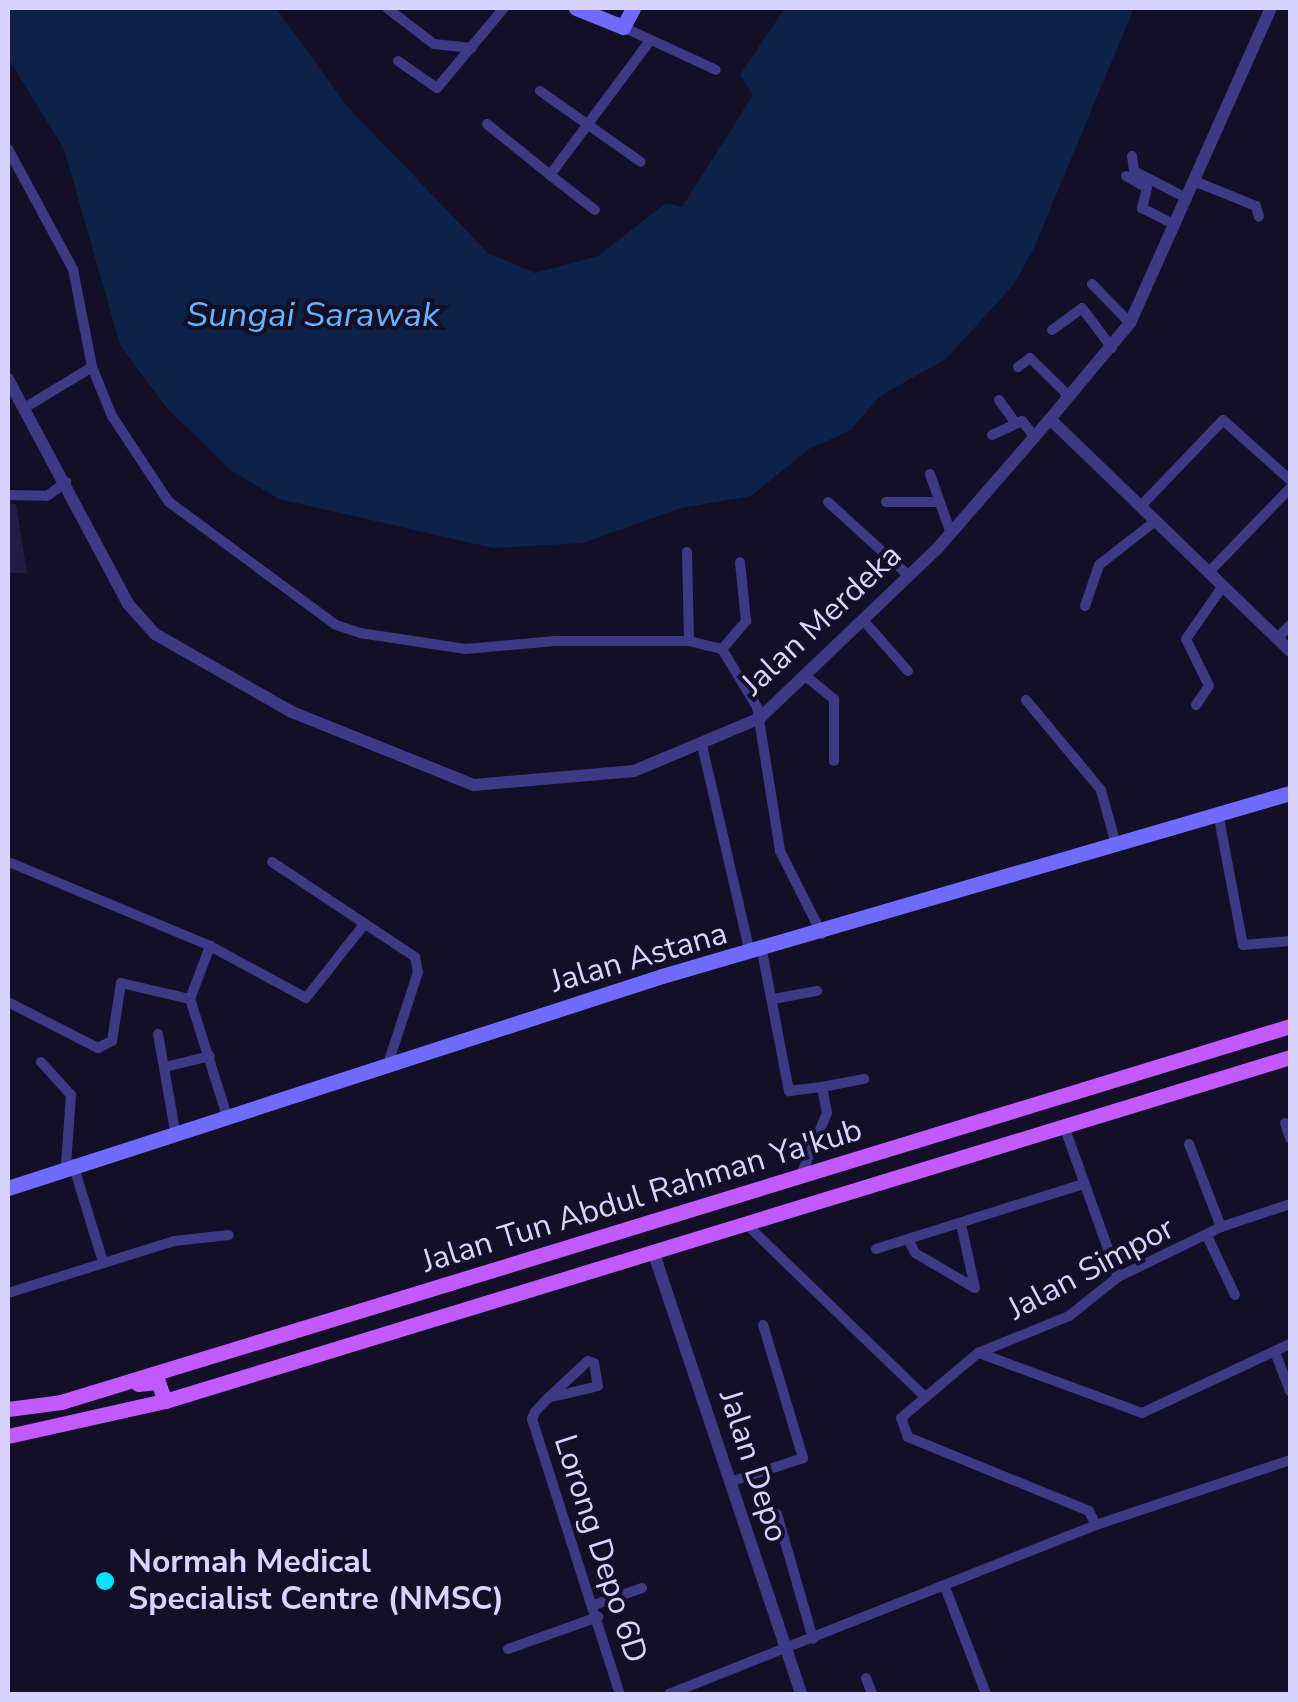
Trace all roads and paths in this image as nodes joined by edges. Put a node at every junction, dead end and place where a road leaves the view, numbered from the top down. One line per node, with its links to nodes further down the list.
1 (387, 8): 8 (street)
2 (504, 8): 8 (street)
3 (576, 8): 6 (main road)
4 (632, 8): 6 (main road)
5 (1271, 8): 19 (street, Jalan Merdeka)
6 (623, 27): 7 (street)
7 (650, 41): 10 (street); 13 (street)
8 (474, 48): 9 (street)
9 (398, 61)
10 (716, 70)
11 (540, 91): 13 (street)
12 (487, 124): 17 (street)
13 (588, 126): 16 (street); 17 (street)
14 (8, 149): 29 (street)
15 (1132, 156): 20 (street)
16 (641, 162)
17 (550, 175): 21 (street)
18 (1126, 176): 23 (street)
19 (1194, 181): 20 (street, Jalan Merdeka); 22 (street)
20 (1186, 198): 23 (street, Jalan Merdeka)
21 (595, 210)
22 (1260, 217)
23 (1174, 224): 25 (street, Jalan Merdeka)
24 (1092, 284): 25 (street)
25 (1130, 323): 27 (street, Jalan Merdeka)
26 (1052, 330): 27 (street)
27 (1112, 348): 31 (street, Jalan Merdeka)
28 (1018, 366): 31 (street)
29 (92, 367): 33 (street); 58 (street)
30 (8, 378): 33 (street, Jalan Merdeka)
31 (1070, 396): 34 (street, Jalan Merdeka)
32 (999, 400): 35 (street)
33 (26, 407): 40 (street, Jalan Merdeka)
34 (1050, 419): 37 (street, Jalan Merdeka); 46 (street)
35 (1015, 422): 36 (street); 37 (street)
36 (992, 434)
37 (1035, 437): 48 (street, Jalan Merdeka)
38 (930, 474): 45 (street)
39 (1290, 480): 46 (street)
40 (66, 482): 42 (street); 66 (street, Jalan Merdeka)
41 (1290, 488): 51 (street)
42 (8, 495)
43 (828, 502): 52 (street)
44 (886, 502): 45 (street)
45 (937, 502): 48 (street)
46 (1140, 507): 47 (street)
47 (1154, 522): 51 (street); 54 (street)
48 (951, 534): 52 (street, Jalan Merdeka)
49 (686, 552): 58 (street)
50 (740, 562): 59 (street)
51 (1208, 572): 53 (street)
52 (909, 576): 55 (street, Jalan Merdeka)
53 (1223, 586): 57 (street); 64 (street)
54 (1085, 606)
55 (863, 620): 61 (street); 62 (street, Jalan Merdeka)
56 (1290, 625): 57 (street)
57 (1278, 639): 60 (street)
58 (689, 641): 59 (street)
59 (722, 649): 65 (street)
60 (1290, 652)
61 (908, 671)
62 (808, 678): 65 (street, Jalan Merdeka); 67 (street)
63 (1026, 700): 70 (street)
64 (1196, 706)
65 (760, 718): 66 (street, Jalan Merdeka); 74 (street)
66 (702, 745): 77 (street)
67 (834, 761)
68 (1290, 794): 69 (main road, Jalan Astana)
69 (1218, 812): 70 (main road, Jalan Astana); 75 (street)
70 (1116, 845): 74 (main road, Jalan Astana)
71 (272, 862): 73 (street)
72 (11, 863): 76 (street)
73 (362, 927): 76 (street); 87 (street)
74 (822, 934): 77 (main road, Jalan Astana)
75 (1290, 941)
76 (210, 946): 79 (street)
77 (756, 953): 80 (street); 87 (main road, Jalan Astana)
78 (818, 991): 80 (street)
79 (190, 1000): 81 (street); 84 (street)
80 (773, 1000): 90 (street)
81 (8, 1002)
82 (1290, 1026): 99 (main road, Jalan Tun Abdul Rahman Ya'kub)
83 (158, 1034): 88 (street)
84 (210, 1056): 88 (street); 91 (street)
85 (1290, 1058): 93 (main road, Jalan Tun Abdul Rahman Ya'kub)
86 (42, 1062): 98 (street)
87 (388, 1064): 91 (main road, Jalan Astana)
88 (164, 1068): 94 (street)
89 (864, 1078): 90 (street)
90 (822, 1088): 97 (street)
91 (227, 1116): 94 (main road, Jalan Astana)
92 (1285, 1123): 95 (street)
93 (1064, 1126): 101 (street); 104 (main road, Jalan Tun Abdul Rahman Ya'kub)
94 (175, 1130): 98 (main road, Jalan Astana)
95 (1290, 1138)
96 (1189, 1144): 106 (street)
97 (816, 1148): 99 (street); 100 (street)
98 (69, 1164): 102 (main road, Jalan Astana); 112 (street)
99 (837, 1167): 100 (main road, Jalan Tun Abdul Rahman Ya'kub)
100 (800, 1178): 124 (main road, Jalan Tun Abdul Rahman Ya'kub)
101 (1083, 1184): 105 (street); 113 (street)
102 (8, 1188)
103 (1290, 1204): 106 (street, Jalan Simpor)
104 (746, 1224): 111 (main road, Jalan Tun Abdul Rahman Ya'kub); 121 (street)
105 (961, 1224): 109 (street); 109 (street)
106 (1220, 1227): 108 (street, Jalan Simpor)
107 (229, 1236): 112 (street)
108 (1208, 1238): 113 (street, Jalan Simpor); 115 (street)
109 (909, 1241): 110 (street)
110 (876, 1248)
111 (654, 1254): 123 (main road, Jalan Tun Abdul Rahman Ya'kub); 128 (street, Jalan Depo)
112 (103, 1262): 114 (street)
113 (1118, 1276): 118 (street, Jalan Simpor)
114 (8, 1293)
115 (1235, 1295)
116 (763, 1325): 128 (street)
117 (1290, 1344): 119 (street)
118 (978, 1352): 119 (street); 121 (street, Jalan Simpor)
119 (1275, 1352): 120 (street)
120 (1290, 1391)
121 (924, 1396): 130 (street, Jalan Simpor)
122 (548, 1398): 122 (street); 133 (street, Lorong Depo 6D)
123 (165, 1401): 124 (main road); 126 (main road, Jalan Tun Abdul Rahman Ya'kub)
124 (62, 1402): 125 (main road, Jalan Tun Abdul Rahman Ya'kub)
125 (8, 1409)
126 (8, 1436)
127 (1290, 1460): 130 (street)
128 (730, 1482): 137 (street, Jalan Depo)
129 (777, 1514): 135 (street)
130 (1096, 1525): 131 (street)
131 (945, 1587): 135 (street); 143 (street)
132 (642, 1588): 133 (street)
133 (594, 1605): 134 (street, Lorong Depo 6D)
134 (598, 1618): 136 (street); 139 (street, Lorong Depo 6D)
135 (813, 1639): 137 (street)
136 (508, 1649)
137 (786, 1651): 140 (street); 141 (street, Jalan Depo)
138 (866, 1678): 142 (street)
139 (620, 1694)
140 (669, 1694)
141 (801, 1694)
142 (872, 1694)
143 (986, 1694)

